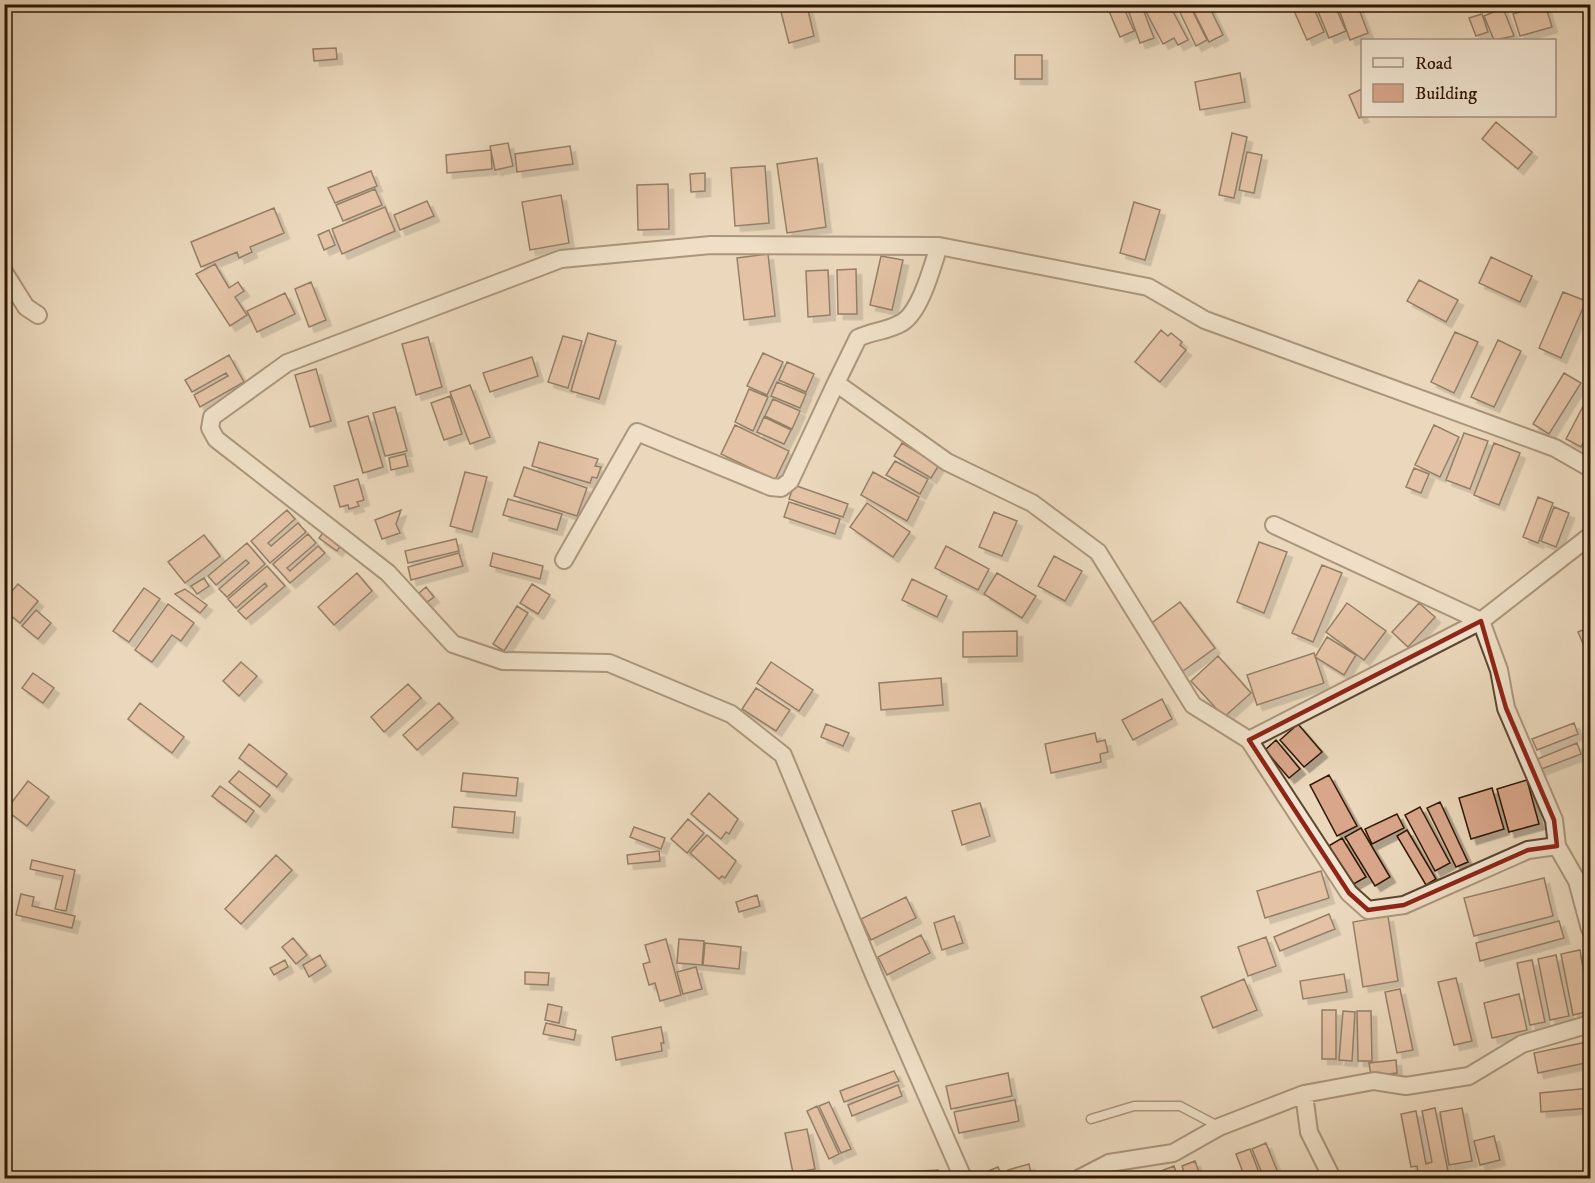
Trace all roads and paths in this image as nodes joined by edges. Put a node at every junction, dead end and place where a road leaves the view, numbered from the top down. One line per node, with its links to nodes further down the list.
1 (939, 246): 4 (street); 5 (street); 17 (street)
2 (4, 272): 3 (street)
3 (38, 315)
4 (836, 382): 8 (street); 10 (street)
5 (1590, 468)
6 (1274, 525): 9 (street)
7 (1590, 536): 9 (street)
8 (564, 560)
9 (1481, 621): 10 (street); 11 (street)
10 (1249, 740): 11 (street)
11 (1557, 846): 12 (street)
12 (1590, 929)
13 (1590, 1024): 14 (street)
14 (1304, 1094): 16 (street); 19 (street)
15 (1091, 1119): 16 (lane)
16 (1219, 1127): 18 (street)
17 (963, 1179)
18 (1080, 1179)
19 (1332, 1179)

